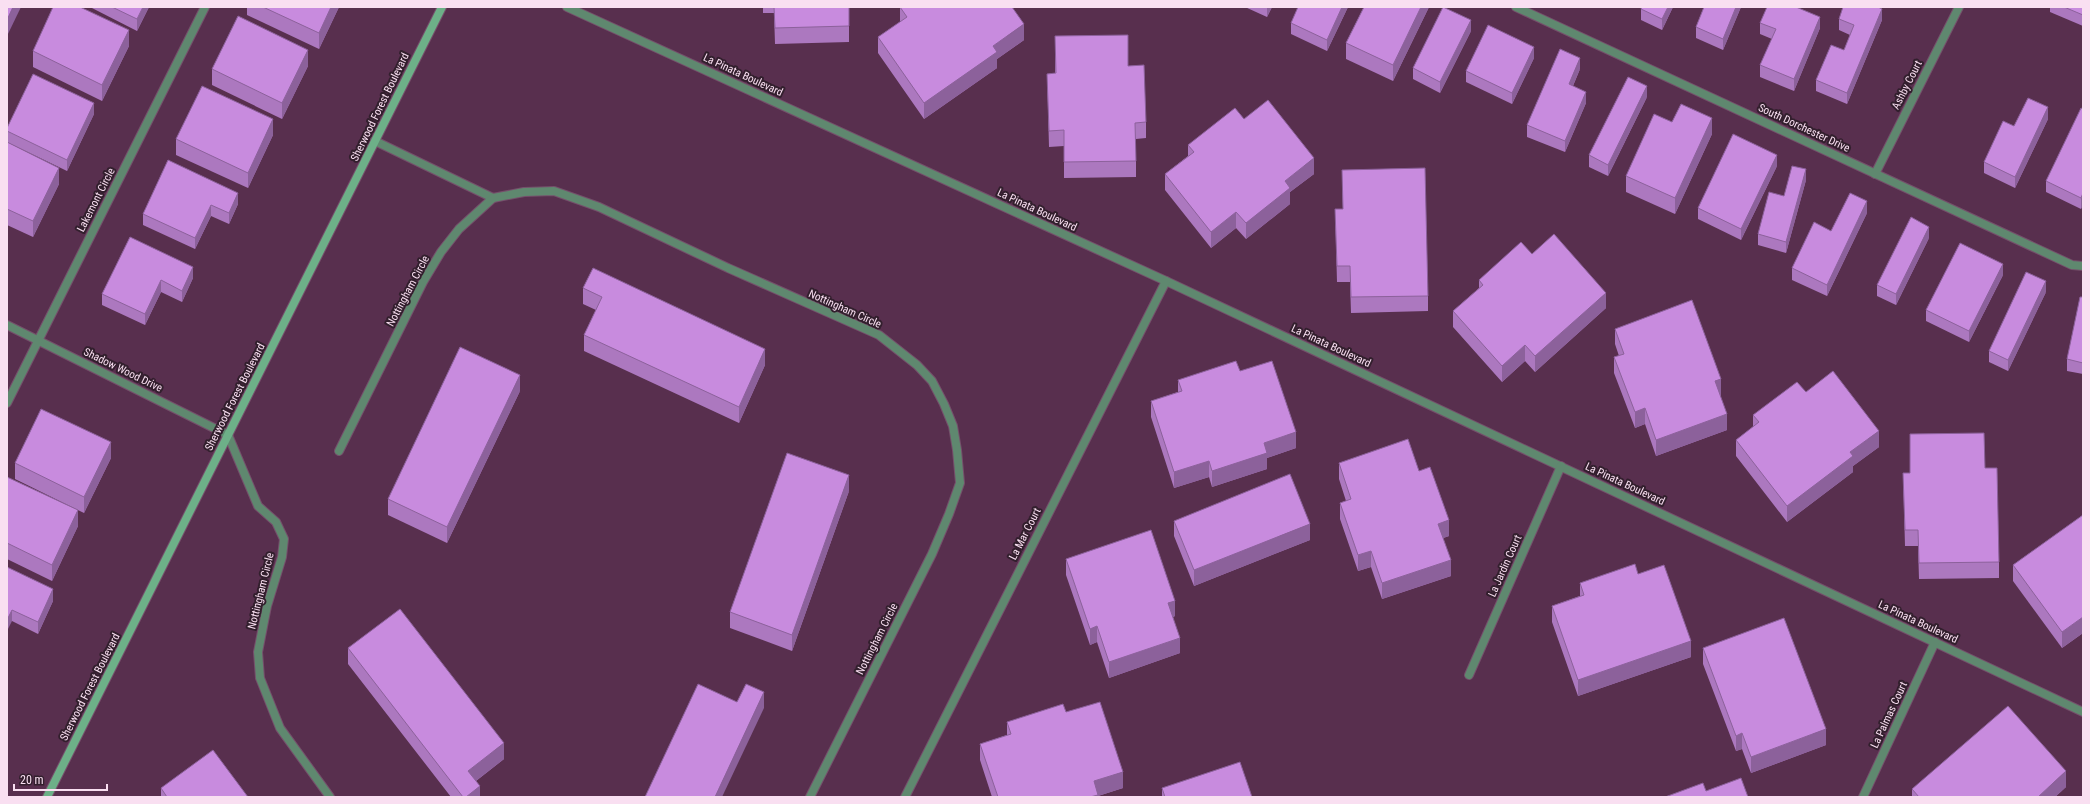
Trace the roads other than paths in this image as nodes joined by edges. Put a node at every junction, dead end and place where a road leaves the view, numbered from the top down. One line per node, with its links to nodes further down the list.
1 (205, 7): 12 (street, Lakemont Circle)
2 (442, 7): 6 (street, Sherwood Forest Boulevard)
3 (567, 7): 10 (street, La Pinata Boulevard)
4 (1516, 7): 7 (street, South Dorchester Drive)
5 (1959, 7): 7 (street, Ashby Court)
6 (375, 141): 8 (street); 14 (street, Sherwood Forest Boulevard)
7 (1875, 174): 9 (street, South Dorchester Drive)
8 (493, 198): 15 (street, Nottingham Circle); 22 (street, Nottingham Circle)
9 (2083, 266)
10 (1166, 281): 16 (street, La Pinata Boulevard); 23 (street, La Mar Court)
11 (7, 324): 12 (street, Shadow Wood Drive)
12 (38, 340): 13 (street, Lakemont Circle); 14 (street, Shadow Wood Drive)
13 (7, 403)
14 (228, 435): 20 (street, Sherwood Forest Boulevard); 21 (street, Nottingham Circle)
15 (339, 451)
16 (1561, 466): 17 (street, La Pinata Boulevard); 18 (street, La Jardin Court)
17 (1935, 642): 19 (street, La Pinata Boulevard); 24 (street, La Palmas Court)
18 (1469, 675)
19 (2083, 712)
20 (47, 797)
21 (330, 797)
22 (810, 797)
23 (905, 797)
24 (1863, 797)

